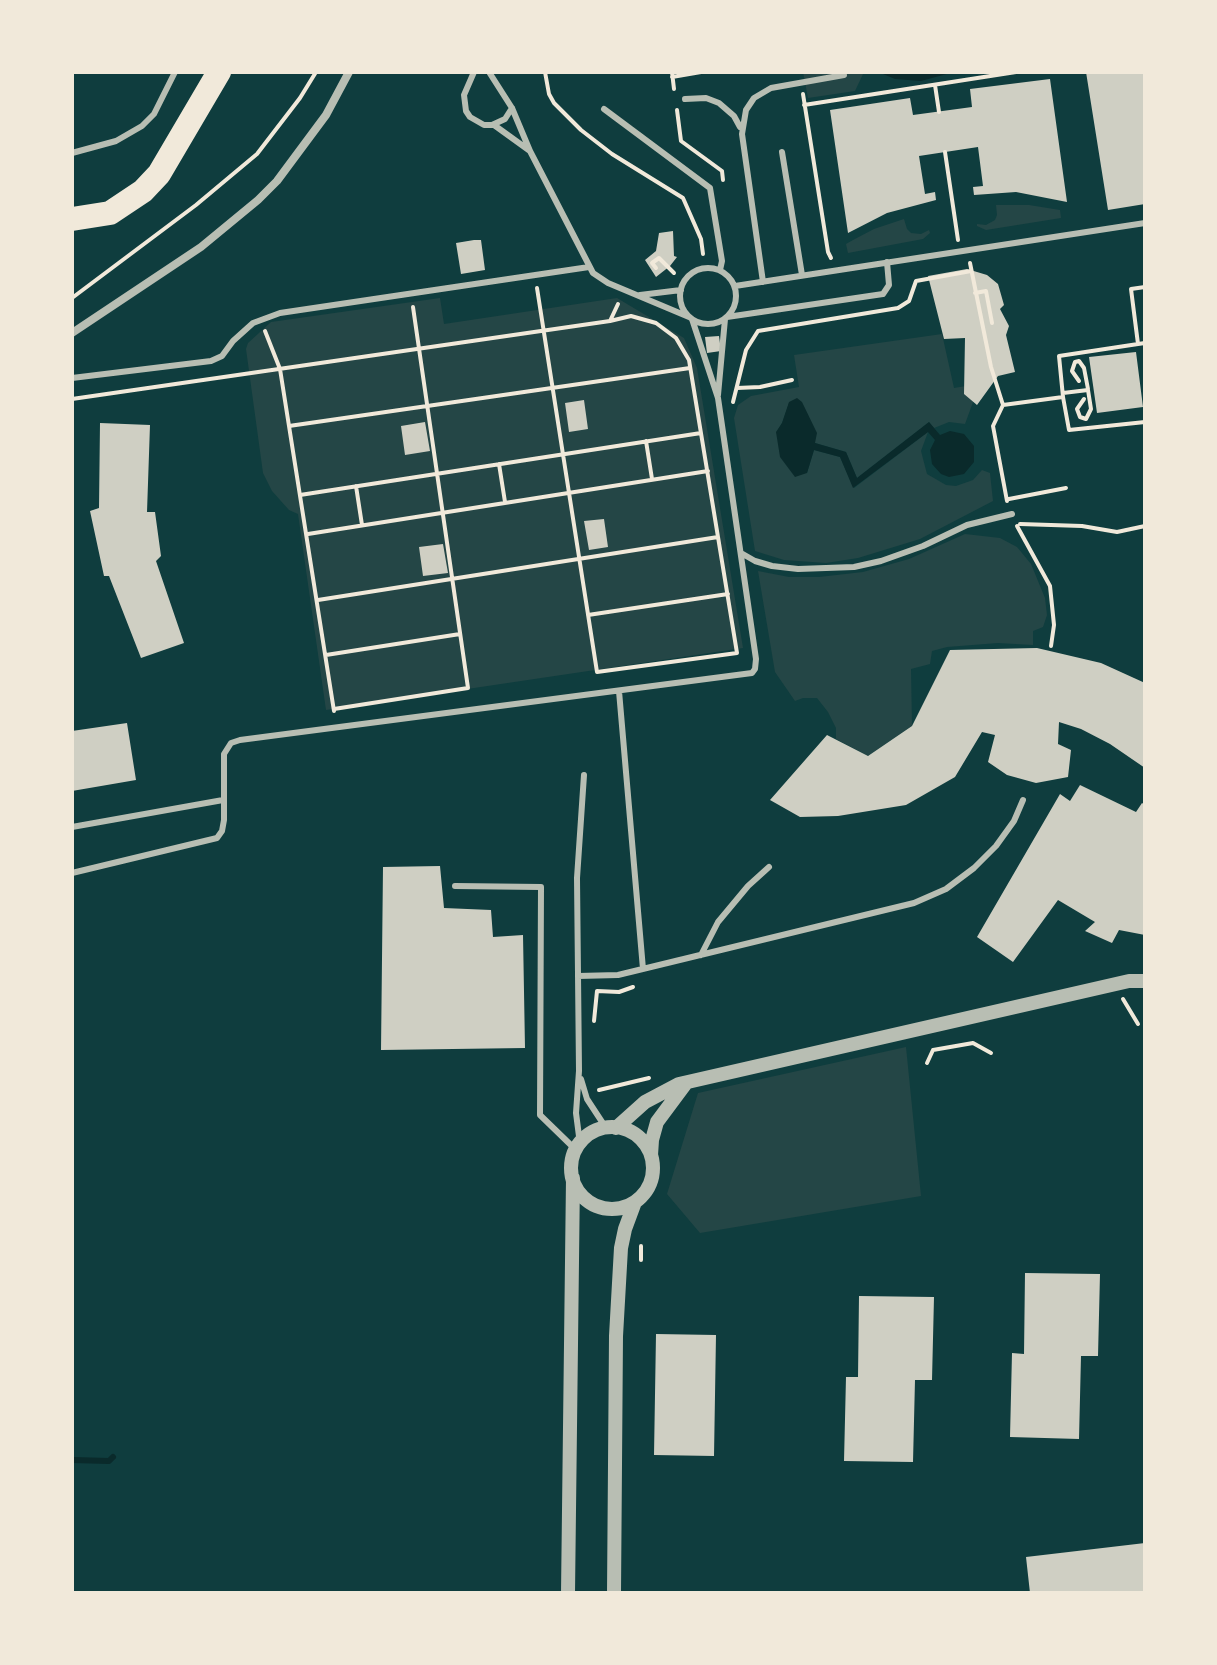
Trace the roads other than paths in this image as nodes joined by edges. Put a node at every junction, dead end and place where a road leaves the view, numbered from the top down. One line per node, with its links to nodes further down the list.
1 (175, 72): 14 (lane)
2 (219, 72): 15 (highway)
3 (349, 72): 27 (street)
4 (474, 72): 10 (lane)
5 (489, 72): 8 (lane)
6 (844, 75): 11 (lane)
7 (685, 99): 11 (lane)
8 (512, 108): 10 (lane); 12 (lane)
9 (604, 109): 19 (lane)
10 (492, 125): 12 (lane)
11 (742, 134): 21 (lane)
12 (530, 151): 18 (lane)
13 (782, 152): 20 (lane)
14 (72, 153)
15 (72, 219)
16 (1145, 223): 17 (lane)
17 (887, 262): 20 (lane); 26 (lane)
18 (589, 267): 24 (lane); 28 (lane)
19 (720, 270): 22 (lane); 23 (lane)
20 (802, 275): 21 (lane)
21 (763, 282): 22 (lane)
22 (735, 286): 26 (lane)
23 (681, 290): 24 (lane); 25 (lane)
24 (636, 295): 25 (lane)
25 (691, 318): 26 (lane); 29 (lane)
26 (726, 318): 29 (lane)
27 (72, 333)
28 (72, 378)
29 (718, 398): 31 (lane)
30 (1012, 514): 31 (lane)
31 (741, 553): 32 (lane)
32 (619, 691): 34 (lane); 41 (lane)
33 (584, 775): 42 (lane)
34 (223, 800): 36 (lane); 38 (lane)
35 (1023, 800): 40 (lane)
36 (72, 827)
37 (769, 867): 40 (lane)
38 (72, 873)
39 (455, 886): 47 (lane)
40 (701, 955): 41 (lane)
41 (643, 969): 42 (lane)
42 (578, 976): 44 (lane)
43 (1145, 981): 45 (street)
44 (579, 1071): 46 (lane); 47 (lane)
45 (686, 1083): 46 (street); 48 (street)
46 (611, 1128): 47 (street); 48 (street)
47 (578, 1147): 49 (street)
48 (651, 1155): 50 (street)
49 (573, 1178): 50 (street); 51 (street)
50 (635, 1202): 52 (street)
51 (568, 1593)
52 (614, 1593)

